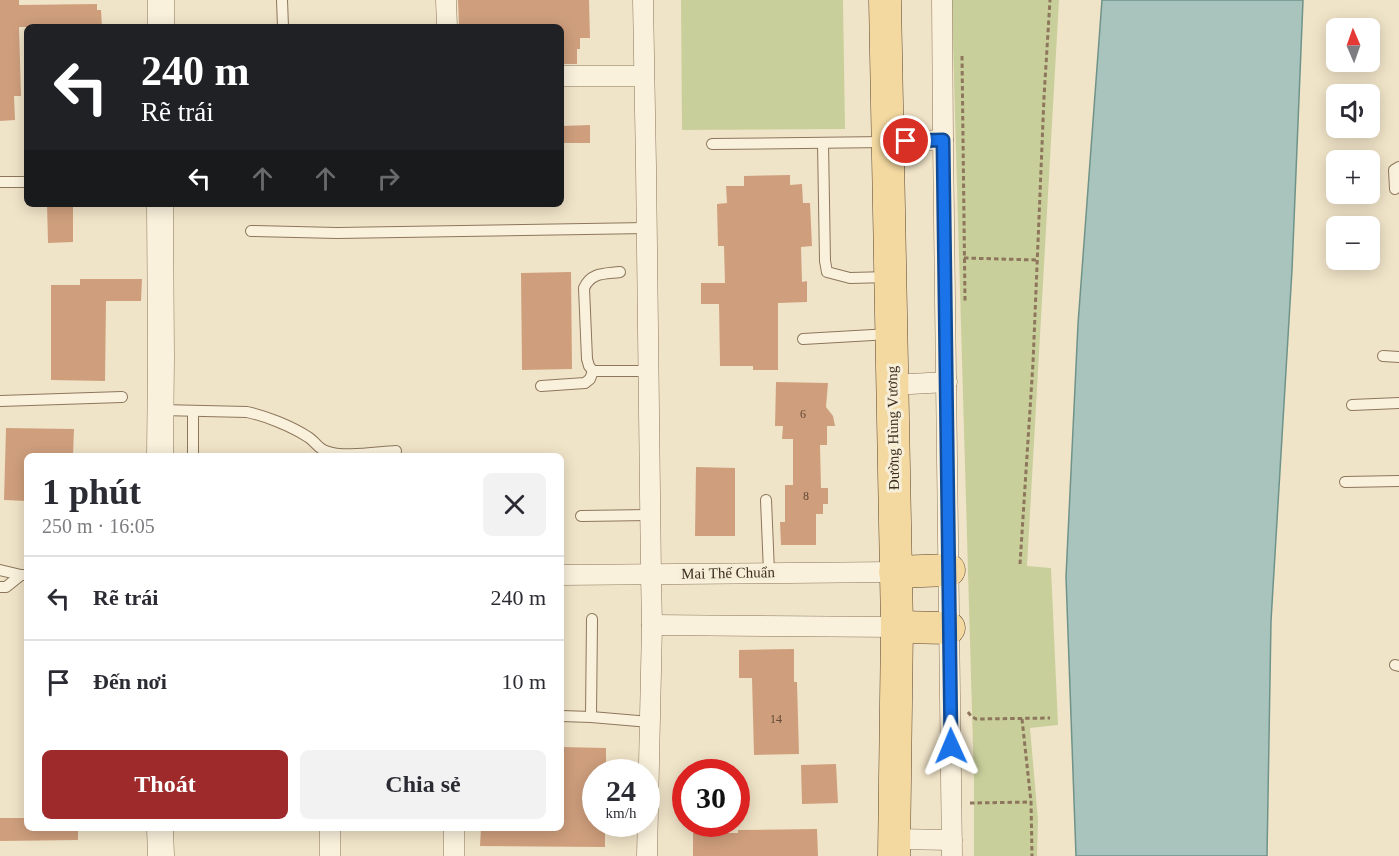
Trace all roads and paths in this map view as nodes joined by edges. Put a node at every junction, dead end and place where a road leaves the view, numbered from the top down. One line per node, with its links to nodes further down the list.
1 (161, 0): 8 (street)
2 (282, 0): 9 (lane)
3 (446, 0): 10 (street)
4 (643, 0): 12 (street)
5 (885, 0): 14 (main road, Đường Hùng Vương)
6 (942, 0): 13 (street)
7 (1050, 0): 25 (path)
8 (161, 24)
9 (283, 24)
10 (447, 24)
11 (564, 76): 12 (street)
12 (644, 76): 22 (street)
13 (943, 140): 14 (street); 34 (street)
14 (888, 142): 15 (lane); 27 (main road, Đường Hùng Vương)
15 (823, 143): 16 (lane); 27 (lane)
16 (712, 144)
17 (1399, 167): 20 (lane)
18 (0, 182): 19 (lane)
19 (24, 182)
20 (1395, 189)
21 (160, 207): 41 (street)
22 (647, 228): 23 (lane); 33 (street)
23 (251, 231)
24 (964, 258): 25 (path)
25 (1037, 260): 53 (path)
26 (620, 272): 32 (lane)
27 (890, 277): 28 (main road, Đường Hùng Vương)
28 (891, 334): 29 (lane); 35 (main road, Đường Hùng Vương)
29 (803, 339)
30 (1383, 356): 31 (lane)
31 (1399, 357)
32 (592, 371): 33 (lane); 36 (lane)
33 (649, 371): 51 (street)
34 (947, 382): 35 (street); 55 (street)
35 (892, 385): 57 (main road, Đường Hùng Vương)
36 (541, 386)
37 (122, 397): 38 (lane)
38 (0, 401)
39 (1399, 403): 40 (lane)
40 (1352, 405)
41 (161, 410): 42 (lane); 44 (street)
42 (193, 411): 45 (lane); 46 (lane)
43 (396, 451): 47 (lane)
44 (160, 453)
45 (193, 453)
46 (331, 453)
47 (365, 453)
48 (1399, 481): 49 (lane)
49 (1345, 482)
50 (766, 500): 56 (lane)
51 (650, 515): 52 (lane); 60 (street)
52 (582, 516)
53 (1020, 564)
54 (0, 570): 58 (lane)
55 (949, 570): 57 (main road); 65 (street)
56 (769, 572): 57 (street, Mai Thế Chuẩn); 60 (street, Mai Thế Chuẩn)
57 (896, 572): 64 (main road, Đường Hùng Vương)
58 (24, 575): 61 (lane)
59 (564, 575): 60 (street, Mai Thế Chuẩn)
60 (651, 575): 63 (street)
61 (0, 587)
62 (592, 619): 68 (lane)
63 (652, 625): 64 (street); 71 (street)
64 (897, 627): 65 (main road); 77 (main road, Đường Hùng Vương)
65 (949, 628): 78 (street)
66 (964, 705): 69 (path)
67 (564, 716): 68 (lane)
68 (591, 717): 71 (lane)
69 (1022, 718): 70 (path); 72 (path)
70 (1050, 718)
71 (650, 722): 82 (street)
72 (1031, 802): 73 (path); 83 (path)
73 (967, 803)
74 (160, 831): 79 (street)
75 (330, 831): 80 (street)
76 (454, 831): 81 (street)
77 (894, 848): 78 (street)
78 (952, 848)
79 (161, 856)
80 (330, 856)
81 (454, 856)
82 (647, 856)
83 (1032, 856)

